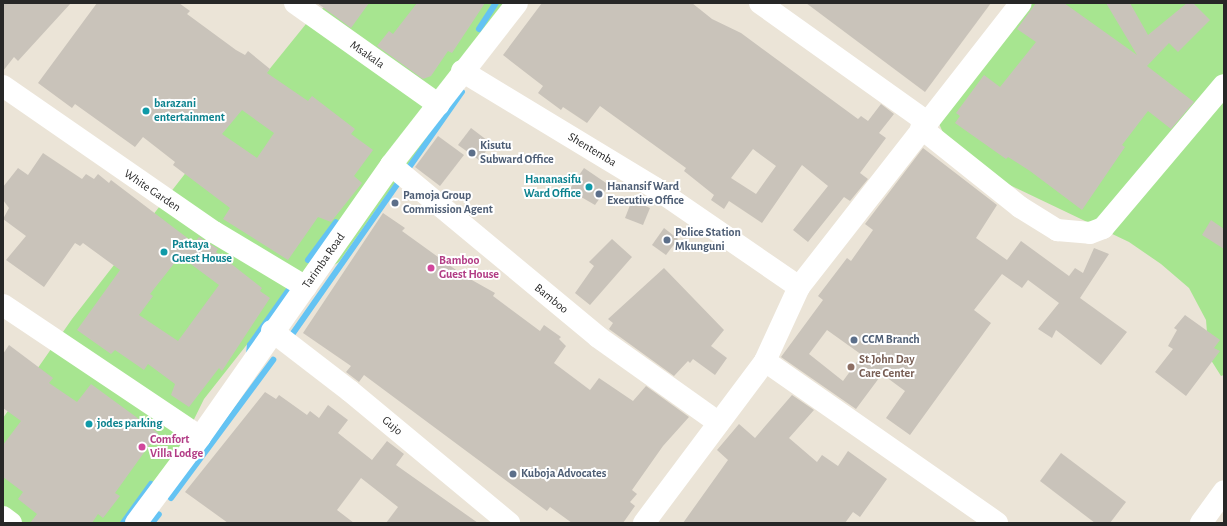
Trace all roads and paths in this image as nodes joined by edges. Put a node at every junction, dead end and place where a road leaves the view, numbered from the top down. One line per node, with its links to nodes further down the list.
1 (296, 3): 8 (street, Msakala)
2 (517, 3): 5 (street, Tarimba Road)
3 (760, 3): 9 (street)
4 (1021, 3): 9 (street)
5 (462, 71): 8 (street, Tarimba Road); 12 (street, Shentemba)
6 (1224, 85): 9 (street)
7 (3, 86): 11 (street, White Garden)
8 (439, 105): 10 (street, Tarimba Road)
9 (924, 125): 12 (street)
10 (391, 165): 11 (street, Tarimba Road); 16 (street, Bamboo)
11 (306, 287): 14 (street, Tarimba Road)
12 (799, 287): 15 (street)
13 (3, 305): 17 (street)
14 (272, 331): 17 (street, Tarimba Road); 22 (street, Gujo)
15 (765, 361): 16 (street); 24 (street)
16 (719, 423): 23 (street)
17 (200, 437): 21 (street, Tarimba Road)
18 (1224, 491): 25 (street)
19 (3, 517): 20 (street)
20 (11, 523)
21 (137, 523)
22 (509, 523)
23 (644, 523)
24 (997, 523)
25 (1201, 523)

